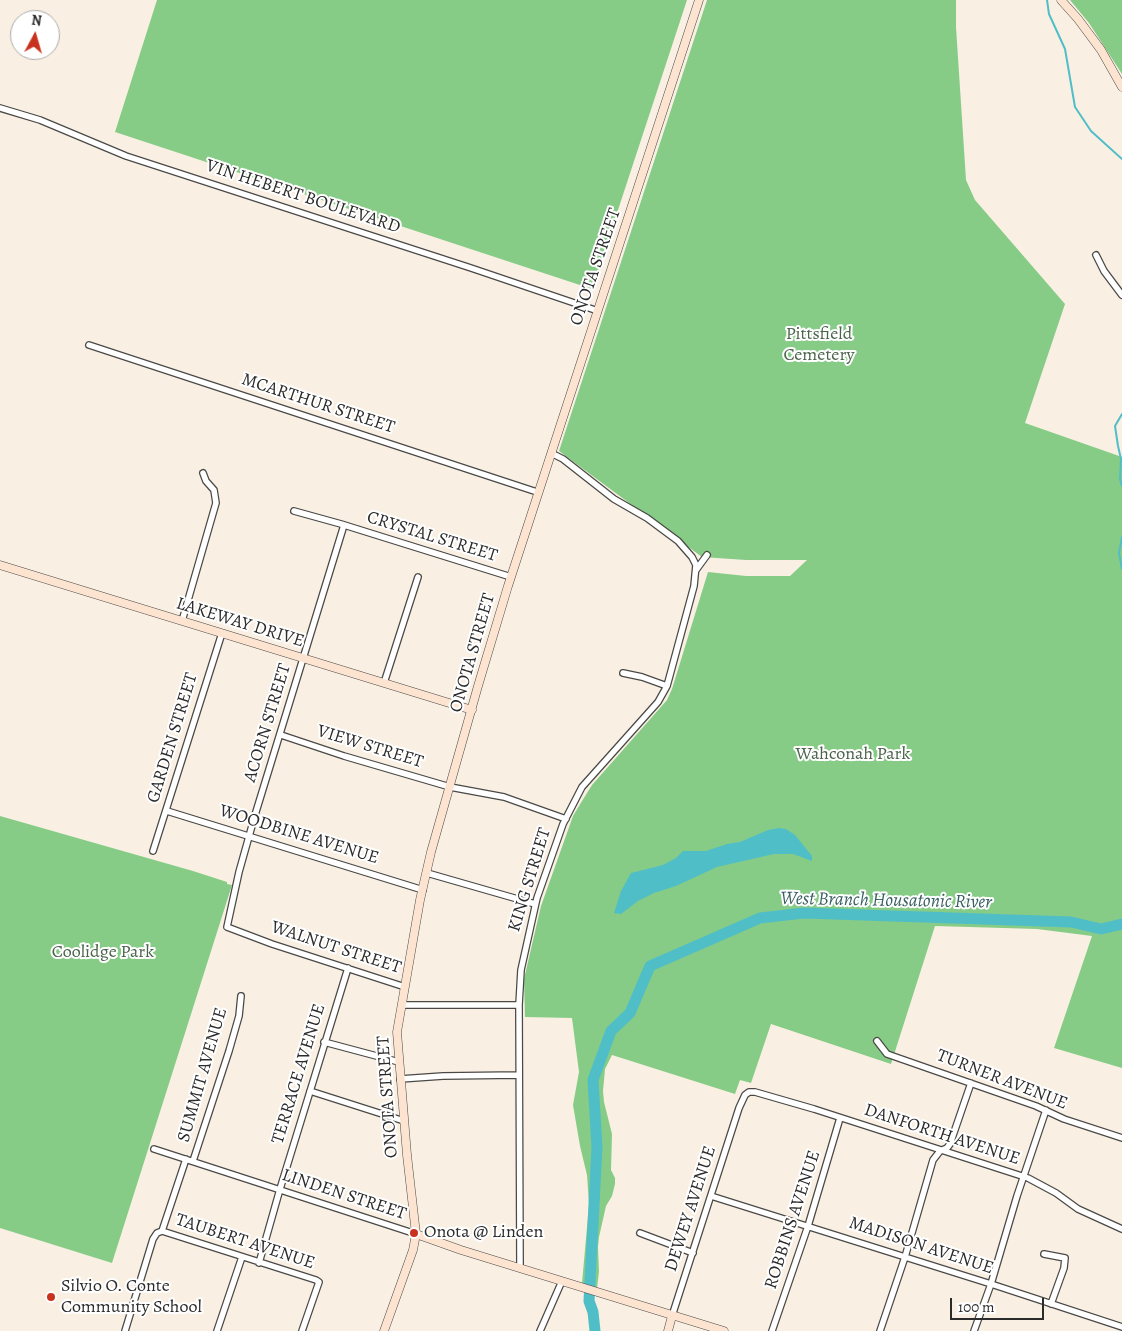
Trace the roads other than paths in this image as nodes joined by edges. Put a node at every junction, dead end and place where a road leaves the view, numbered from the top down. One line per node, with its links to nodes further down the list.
1 (699, 0): 7 (street, ONOTA STREET)
2 (1061, 0): 3 (street)
3 (1122, 87)
4 (0, 108): 7 (street, VIN HEBERT BOULEVARD)
5 (1096, 255): 6 (street)
6 (1122, 295)
7 (598, 311): 9 (street, ONOTA STREET)
8 (89, 345): 11 (street, MCARTHUR STREET)
9 (551, 452): 11 (street, ONOTA STREET); 16 (street)
10 (203, 473): 19 (street)
11 (537, 492): 18 (street, ONOTA STREET)
12 (294, 511): 13 (street, CRYSTAL STREET)
13 (344, 525): 18 (street, CRYSTAL STREET); 21 (street, ACORN STREET)
14 (707, 555): 16 (street)
15 (0, 565): 19 (street, LAKEWAY DRIVE)
16 (696, 570): 24 (street, KING STREET)
17 (418, 577): 23 (street)
18 (510, 577): 25 (street, ONOTA STREET)
19 (182, 621): 20 (street, LAKEWAY DRIVE)
20 (222, 633): 21 (street, LAKEWAY DRIVE); 28 (street, GARDEN STREET)
21 (304, 658): 23 (street, LAKEWAY DRIVE); 26 (street, ACORN STREET)
22 (623, 673): 24 (street)
23 (384, 683): 25 (street, LAKEWAY DRIVE)
24 (667, 686): 29 (street, KING STREET)
25 (472, 710): 27 (street, ONOTA STREET)
26 (281, 735): 27 (street, VIEW STREET); 30 (street, ACORN STREET)
27 (450, 787): 29 (street, VIEW STREET); 33 (street, ONOTA STREET)
28 (166, 810): 30 (street, WOODBINE AVENUE); 31 (street, GARDEN STREET)
29 (566, 819): 35 (street, KING STREET)
30 (249, 836): 32 (street, ACORN STREET); 34 (street, WOODBINE AVENUE)
31 (153, 851)
32 (238, 873): 36 (street, WALNUT STREET)
33 (426, 874): 34 (street, ONOTA STREET); 35 (street)
34 (423, 890): 37 (street, ONOTA STREET)
35 (535, 904): 40 (street, KING STREET)
36 (348, 968): 37 (street, WALNUT STREET); 42 (street, TERRACE AVENUE)
37 (405, 987): 39 (street, ONOTA STREET)
38 (241, 996): 56 (street, SUMMIT AVENUE)
39 (402, 1005): 40 (street); 43 (street, ONOTA STREET)
40 (519, 1005): 44 (street, KING STREET)
41 (877, 1041): 46 (street, TURNER AVENUE)
42 (324, 1042): 43 (street); 47 (street, TERRACE AVENUE)
43 (398, 1062): 45 (street, ONOTA STREET)
44 (519, 1074): 45 (street); 70 (street, KING STREET)
45 (400, 1079): 51 (street, ONOTA STREET)
46 (971, 1083): 49 (street, TURNER AVENUE); 54 (street)
47 (310, 1091): 51 (street); 58 (street, TERRACE AVENUE)
48 (744, 1096): 50 (street, DANFORTH AVENUE); 59 (street, DEWEY AVENUE)
49 (1046, 1110): 52 (street, TURNER AVENUE); 57 (street)
50 (840, 1118): 54 (street, DANFORTH AVENUE); 60 (street, ROBBINS AVENUE)
51 (404, 1121): 64 (street, ONOTA STREET)
52 (1122, 1138)
53 (154, 1149): 55 (street, LINDEN STREET)
54 (940, 1151): 57 (street, DANFORTH AVENUE); 68 (street)
55 (186, 1159): 56 (street, LINDEN STREET); 62 (street)
56 (193, 1161): 58 (street, LINDEN STREET)
57 (1024, 1177): 61 (street, DANFORTH AVENUE); 72 (street)
58 (280, 1189): 64 (street, LINDEN STREET); 69 (street, TERRACE AVENUE)
59 (711, 1196): 60 (street, MADISON AVENUE); 65 (street, DEWEY AVENUE)
60 (808, 1226): 68 (street, MADISON AVENUE); 84 (street, ROBBINS AVENUE)
61 (1122, 1229)
62 (162, 1231): 67 (street, TAUBERT AVENUE); 77 (street)
63 (640, 1233): 65 (street)
64 (416, 1234): 70 (street, LINDEN STREET); 80 (street, ONOTA STREET)
65 (693, 1253): 74 (street, DEWEY AVENUE)
66 (1044, 1254): 73 (street)
67 (242, 1257): 69 (street, TAUBERT AVENUE); 78 (street)
68 (905, 1257): 72 (street, MADISON AVENUE); 85 (street)
69 (259, 1263): 79 (street, TAUBERT AVENUE)
70 (520, 1268): 71 (street, LINDEN STREET)
71 (562, 1281): 74 (street, LINDEN STREET); 81 (street)
72 (991, 1284): 73 (street, MADISON AVENUE); 86 (street)
73 (1051, 1304): 75 (street, MADISON AVENUE)
74 (672, 1316): 82 (street, DEWEY AVENUE); 83 (street, LINDEN STREET)
75 (1111, 1324): 76 (street, MADISON AVENUE); 87 (street)
76 (1122, 1327)
77 (125, 1331)
78 (217, 1331)
79 (302, 1331)
80 (384, 1331)
81 (540, 1331)
82 (668, 1331)
83 (724, 1331)
84 (772, 1331)
85 (880, 1331)
86 (974, 1331)
87 (1108, 1331)

